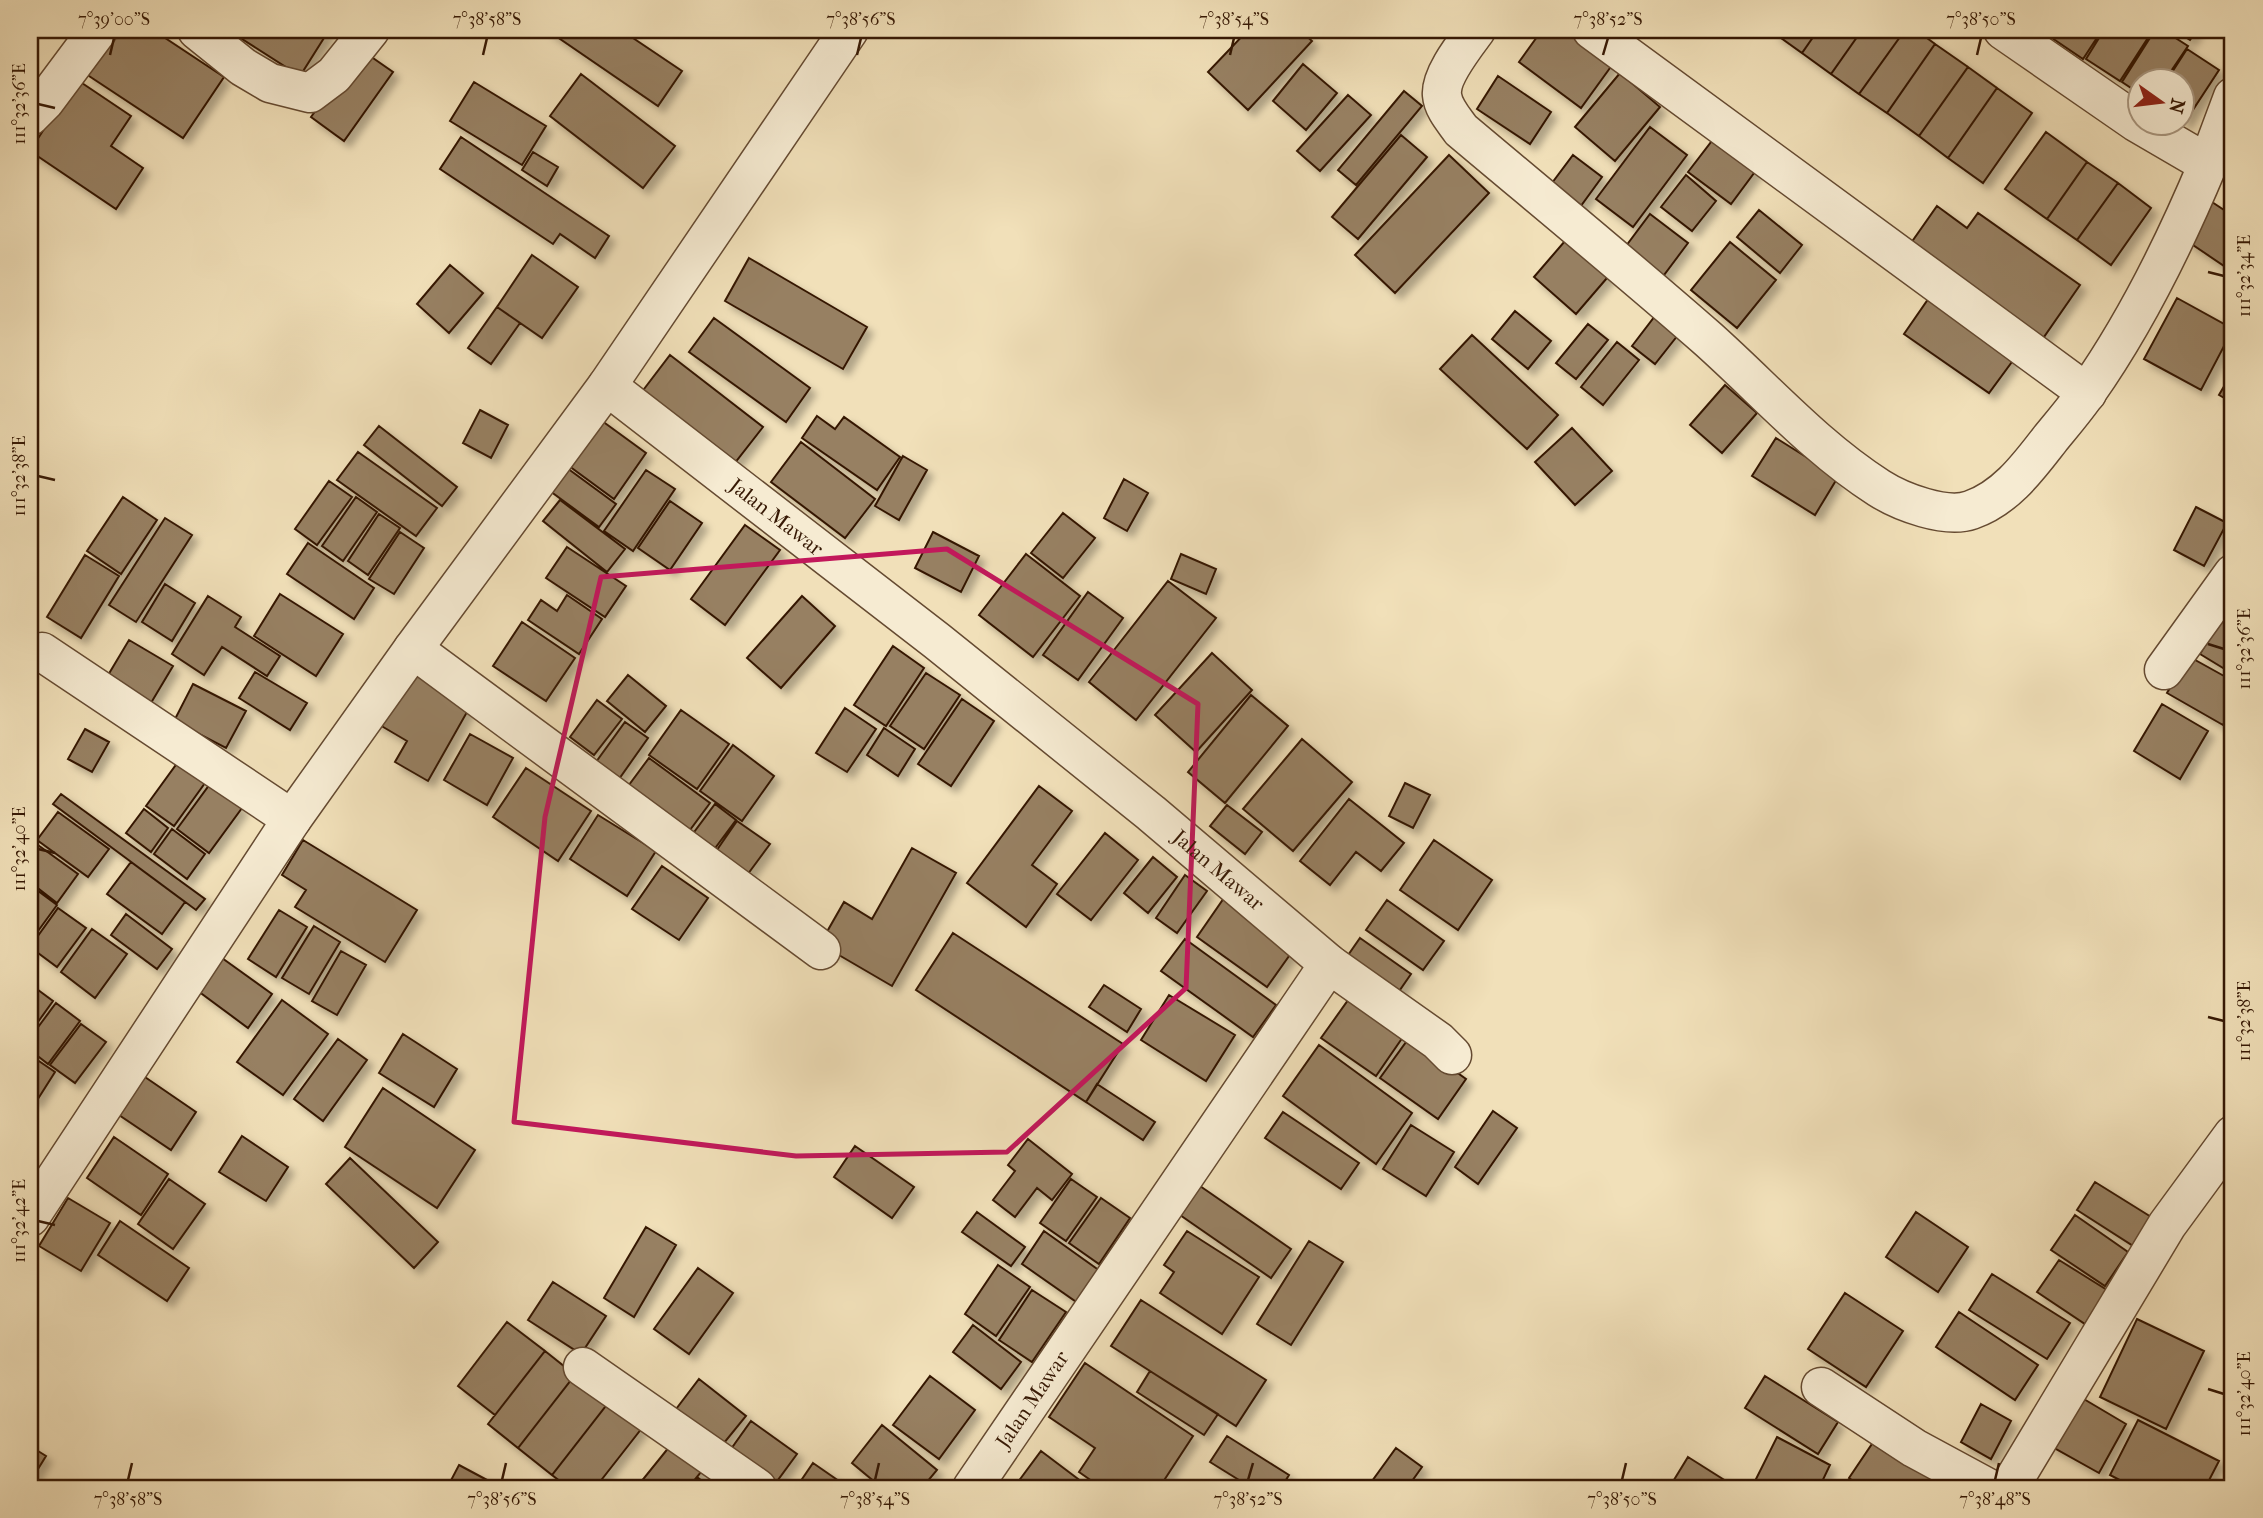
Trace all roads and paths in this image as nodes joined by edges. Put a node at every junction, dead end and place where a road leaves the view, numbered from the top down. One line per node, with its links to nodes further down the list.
1 (98, 30): 9 (street)
2 (197, 30): 3 (street)
3 (370, 30)
4 (849, 30): 11 (street)
5 (1476, 30): 12 (street)
6 (1592, 30): 12 (street)
7 (2003, 30): 10 (street)
8 (2233, 97): 10 (street)
9 (30, 117)
10 (2208, 164): 12 (street)
11 (607, 386): 14 (street); 19 (street, Jalan Mawar)
12 (2087, 393)
13 (2233, 574): 16 (street)
14 (413, 649): 17 (street); 18 (street)
15 (42, 652): 17 (street)
16 (2164, 670)
17 (292, 819): 22 (street)
18 (821, 950)
19 (1329, 964): 20 (street); 26 (street, Jalan Mawar)
20 (1452, 1055)
21 (2233, 1135): 28 (street)
22 (30, 1217)
23 (583, 1367): 25 (street)
24 (1821, 1387): 27 (street)
25 (757, 1488)
26 (972, 1488)
27 (1989, 1488)
28 (2009, 1488)

